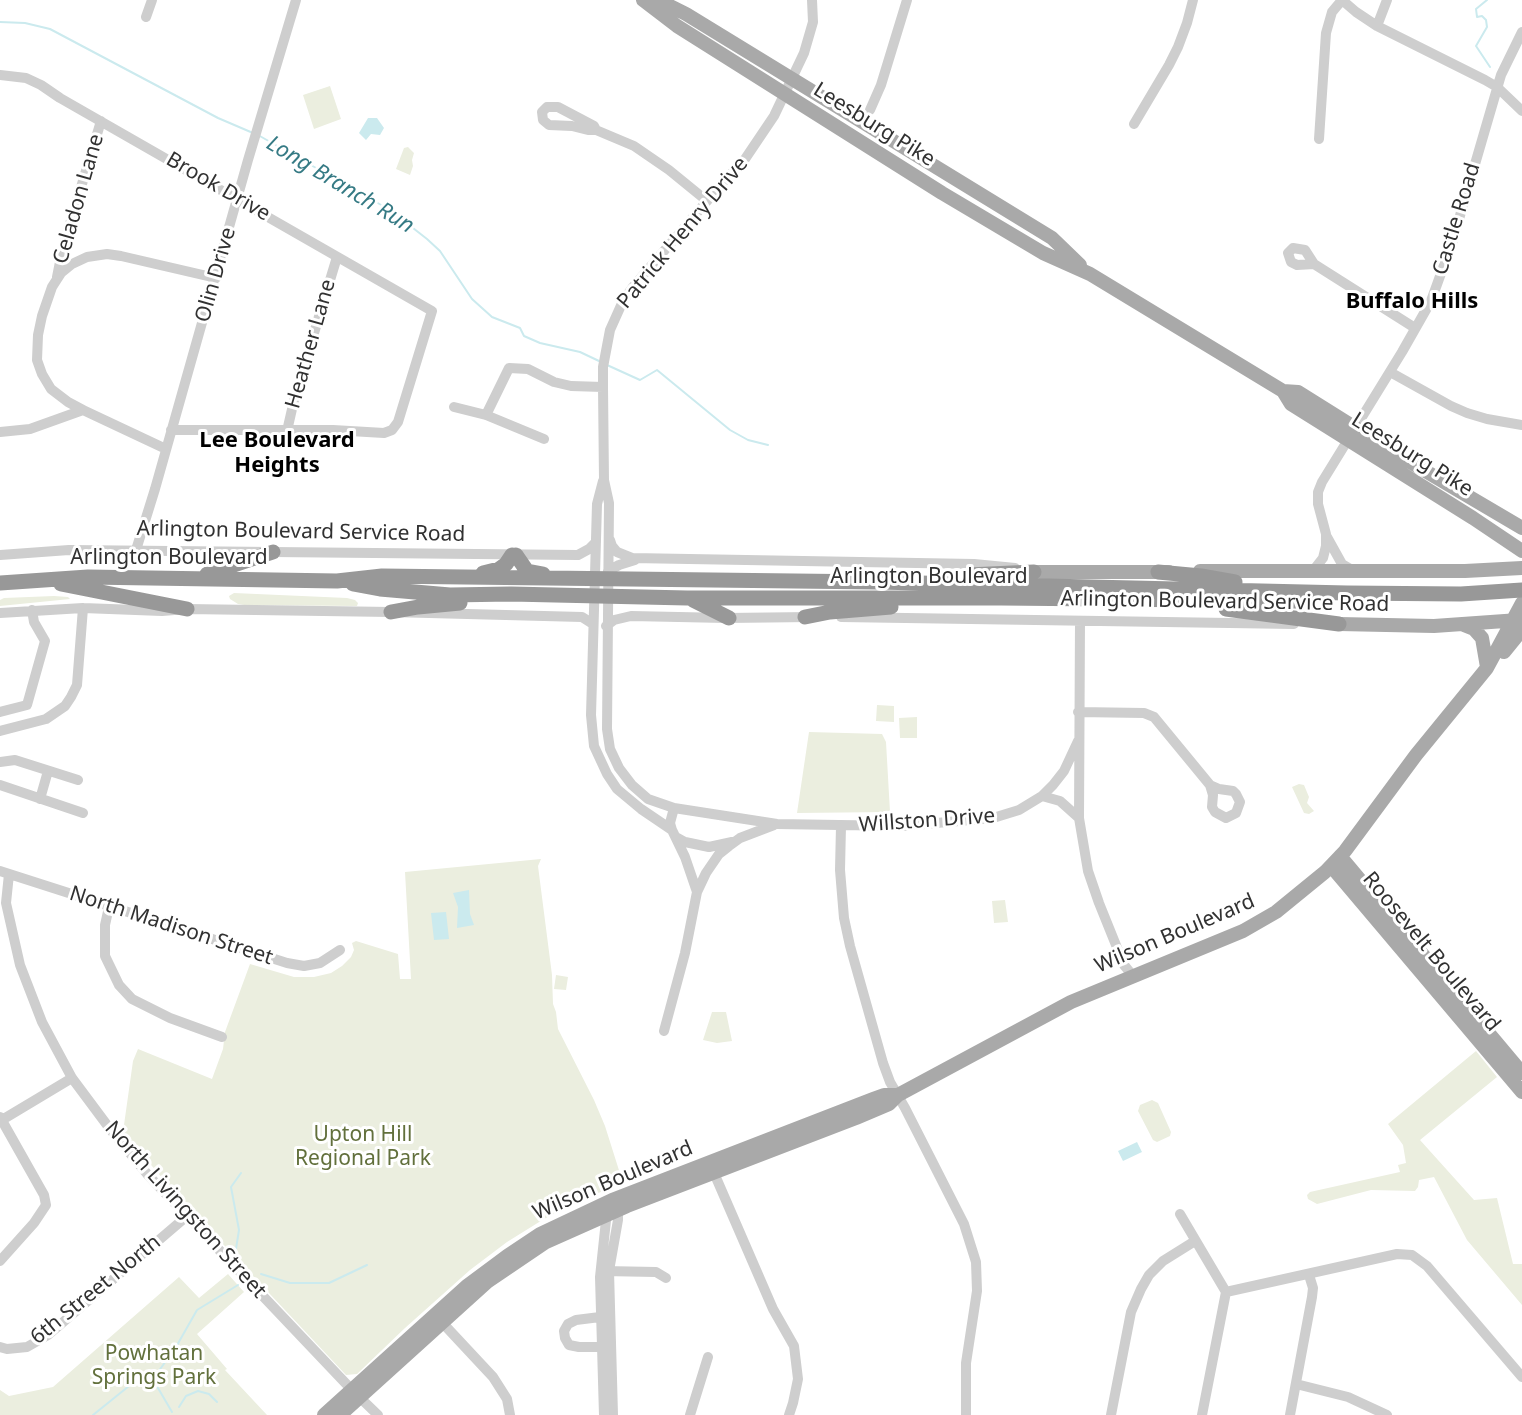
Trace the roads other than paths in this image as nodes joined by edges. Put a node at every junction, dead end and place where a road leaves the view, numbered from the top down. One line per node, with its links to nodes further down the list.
1 (152, 0): 10 (street)
2 (643, 0): 16 (main road, Leesburg Pike)
3 (658, 0): 14 (main road, Leesburg Pike)
4 (813, 0): 14 (street, Patrick Henry Drive)
5 (907, 0): 17 (street)
6 (1193, 0): 20 (street)
7 (1342, 0): 11 (street); 22 (street)
8 (1387, 0): 11 (street)
9 (292, 1): 23 (street, Olin Drive)
10 (146, 17)
11 (1377, 27): 15 (street)
12 (1522, 32): 15 (street, Castle Road)
13 (0, 75): 19 (street, Brook Drive)
14 (792, 80): 16 (street, Patrick Henry Drive); 27 (main road, Leesburg Pike)
15 (1497, 87): 18 (street); 30 (street, Castle Road)
16 (785, 94): 24 (street, Patrick Henry Drive); 27 (main road, Leesburg Pike)
17 (870, 110)
18 (1522, 111)
19 (101, 120): 23 (street, Brook Drive); 28 (street, Celadon Lane)
20 (1134, 124)
21 (596, 130): 24 (street)
22 (1319, 139)
23 (238, 198): 25 (street, Brook Drive); 29 (street, Olin Drive)
24 (707, 201): 32 (street, Patrick Henry Drive)
25 (337, 257): 38 (street, Heather Lane); 38 (street, Brook Drive)
26 (1314, 264): 30 (street)
27 (1090, 274): 40 (main road, Leesburg Pike)
28 (57, 277): 29 (street); 34 (street, Celadon Lane)
29 (216, 278): 37 (street, Olin Drive)
30 (1415, 328): 31 (street, Castle Road)
31 (1389, 372): 36 (street); 40 (street, Castle Road)
32 (603, 387): 35 (street); 43 (street, Patrick Henry Drive)
33 (454, 407): 35 (street)
34 (83, 410): 39 (street); 42 (street, Celadon Lane)
35 (486, 415): 41 (street)
36 (1522, 425)
37 (171, 430): 38 (street); 42 (street, Olin Drive)
38 (287, 431)
39 (0, 432)
40 (1351, 434): 44 (main road, Leesburg Pike); 45 (street, Castle Road); 46 (main road, Leesburg Pike)
41 (544, 439)
42 (166, 449): 49 (street, Olin Drive)
43 (604, 480): 47 (street, Patrick Henry Drive); 48 (street, Patrick Henry Drive)
44 (1522, 528)
45 (1326, 534): 57 (street); 60 (street)
46 (1497, 534): 50 (main road, Leesburg Pike); 56 (main road)
47 (608, 537): 54 (street, Arlington Boulevard Service Road); 68 (street, Patrick Henry Drive)
48 (596, 542): 53 (street, Arlington Boulevard Service Road); 68 (street, Patrick Henry Drive)
49 (136, 550): 51 (street, Arlington Boulevard Service Road); 52 (street, Arlington Boulevard Service Road)
50 (1522, 551)
51 (273, 552): 53 (street, Arlington Boulevard Service Road); 62 (highway)
52 (0, 555)
53 (514, 555): 61 (highway); 64 (highway)
54 (650, 558): 58 (street, Arlington Boulevard Service Road); 68 (street, Arlington Boulevard Service Road)
55 (1522, 568): 56 (main road, Arlington Boulevard Service Road)
56 (1499, 570): 57 (main road, Arlington Boulevard Service Road)
57 (1354, 571): 60 (main road, Arlington Boulevard Service Road)
58 (1034, 572): 59 (main road, Arlington Boulevard Service Road); 66 (highway)
59 (1158, 572): 60 (main road, Arlington Boulevard Service Road); 69 (highway)
60 (1312, 572)
61 (454, 577): 64 (highway, Arlington Boulevard); 65 (highway, Arlington Boulevard)
62 (191, 578): 63 (highway, Arlington Boulevard); 65 (highway, Arlington Boulevard)
63 (40, 579): 67 (highway, Arlington Boulevard); 76 (highway)
64 (569, 580): 68 (highway, Arlington Boulevard)
65 (337, 581): 71 (highway, Arlington Boulevard)
66 (877, 582): 68 (highway, Arlington Boulevard); 69 (highway, Arlington Boulevard)
67 (0, 583)
68 (603, 585): 71 (highway, Arlington Boulevard); 72 (highway, Arlington Boulevard); 84 (street, Patrick Henry Drive); 87 (street, Patrick Henry Drive)
69 (1280, 590): 70 (highway, Arlington Boulevard)
70 (1522, 590)
71 (511, 594): 78 (highway)
72 (687, 598): 73 (highway, Arlington Boulevard); 82 (highway)
73 (1001, 598): 74 (highway, Arlington Boulevard); 81 (highway)
74 (1082, 600): 80 (highway, Arlington Boulevard); 85 (highway)
75 (83, 608): 76 (street); 77 (street); 91 (street)
76 (187, 609): 78 (street)
77 (32, 610): 79 (street); 89 (street)
78 (391, 612): 84 (street)
79 (0, 613)
80 (1520, 614): 86 (main road, Arlington Boulevard Service Road); 88 (main road, Wilson Boulevard)
81 (805, 617): 82 (street, Arlington Boulevard Service Road); 83 (street, Arlington Boulevard Service Road)
82 (729, 618): 87 (street, Arlington Boulevard Service Road)
83 (1080, 621): 85 (street, Arlington Boulevard Service Road); 90 (street)
84 (594, 624): 106 (street, Patrick Henry Drive)
85 (1339, 624): 86 (main road, Arlington Boulevard Service Road)
86 (1464, 625): 88 (main road)
87 (606, 626): 100 (street, Patrick Henry Drive)
88 (1487, 668): 108 (main road, Wilson Boulevard)
89 (0, 712)
90 (1078, 712): 92 (street); 97 (street)
91 (0, 731)
92 (1078, 741): 98 (street, Willston Drive); 102 (street)
93 (0, 762): 94 (street)
94 (48, 771): 95 (street); 99 (street)
95 (78, 780)
96 (0, 785): 99 (street)
97 (1210, 785)
98 (1042, 796): 102 (street); 105 (street, Willston Drive)
99 (40, 799): 101 (street)
100 (674, 808): 103 (street, Patrick Henry Drive); 106 (street, Patrick Henry Drive)
101 (83, 813)
102 (1078, 818): 113 (street)
103 (739, 819): 104 (street, Patrick Henry Drive); 107 (street)
104 (777, 824): 105 (street, Willston Drive); 107 (street, Patrick Henry Drive)
105 (841, 826): 119 (street)
106 (674, 834): 107 (street, Patrick Henry Drive); 110 (street, Patrick Henry Drive)
107 (736, 841): 110 (street, Patrick Henry Drive)
108 (1335, 861): 113 (main road, Wilson Boulevard); 116 (main road, Roosevelt Boulevard); 118 (main road, Roosevelt Boulevard)
109 (4, 873): 111 (street, North Madison Street); 117 (street, North Livingston Street)
110 (696, 892): 114 (street, Patrick Henry Drive)
111 (109, 907): 112 (street, North Madison Street); 115 (street)
112 (340, 950)
113 (1133, 976): 119 (main road, Wilson Boulevard)
114 (664, 1031)
115 (222, 1037)
116 (1522, 1072)
117 (72, 1078): 120 (street); 124 (street, North Livingston Street)
118 (1522, 1092)
119 (898, 1095): 121 (main road, Wilson Boulevard); 147 (street)
120 (1, 1118): 126 (street)
121 (711, 1168): 122 (main road, Wilson Boulevard); 146 (street)
122 (612, 1208): 127 (street); 132 (main road, Wilson Boulevard)
123 (1180, 1214): 125 (street)
124 (186, 1216): 133 (street, 6th Street North); 138 (street, North Livingston Street)
125 (1195, 1240): 130 (street); 148 (street)
126 (0, 1261)
127 (604, 1271): 129 (street); 131 (street); 144 (street)
128 (1309, 1275): 130 (street); 136 (street); 137 (street)
129 (666, 1278)
130 (1226, 1292): 149 (street)
131 (600, 1317): 134 (street); 134 (street)
132 (438, 1319): 138 (main road, Wilson Boulevard); 142 (street)
133 (0, 1347)
134 (601, 1347): 143 (street)
135 (708, 1357): 145 (street)
136 (1522, 1377)
137 (1296, 1383): 150 (street); 151 (street)
138 (356, 1393): 139 (main road, Wilson Boulevard); 140 (main road, Wilson Boulevard); 141 (street, North Livingston Street)
139 (324, 1415)
140 (340, 1415)
141 (378, 1415)
142 (510, 1415)
143 (604, 1415)
144 (613, 1415)
145 (690, 1415)
146 (789, 1415)
147 (966, 1415)
148 (1111, 1415)
149 (1202, 1415)
150 (1290, 1415)
151 (1387, 1415)

